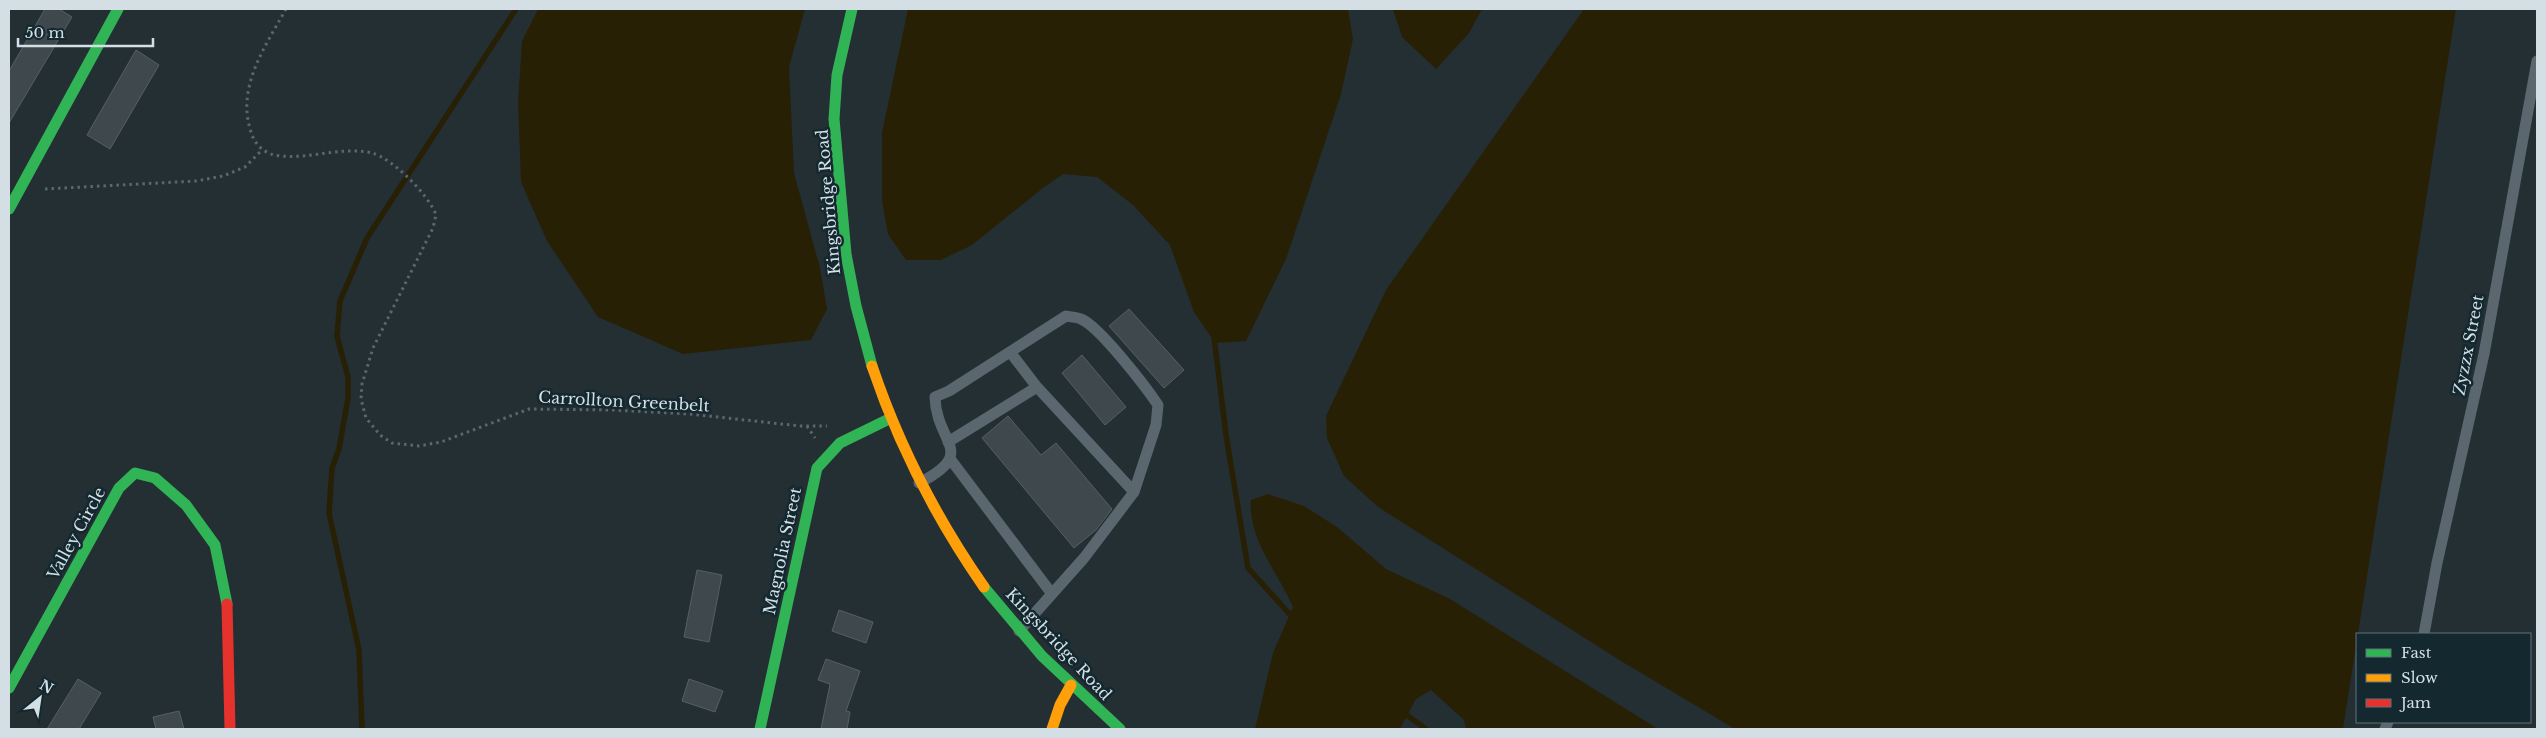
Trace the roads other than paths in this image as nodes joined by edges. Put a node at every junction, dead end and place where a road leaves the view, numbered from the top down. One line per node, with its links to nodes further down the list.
1 (118, 9): 4 (street)
2 (852, 9): 7 (street, Kingsbridge Road)
3 (2537, 61): 14 (lane, Zyzzx Street)
4 (9, 209)
5 (1010, 352): 6 (lane); 8 (lane); 11 (lane)
6 (1037, 387): 8 (lane); 11 (lane)
7 (889, 419): 10 (street, Kingsbridge Road); 18 (street, Magnolia Street)
8 (948, 442): 9 (lane)
9 (950, 460): 10 (lane); 12 (lane)
10 (919, 483): 13 (street, Kingsbridge Road)
11 (1134, 492): 12 (lane)
12 (1052, 594): 13 (lane)
13 (1019, 631): 15 (street, Kingsbridge Road)
14 (2424, 633)
15 (1071, 685): 19 (street); 20 (street, Kingsbridge Road)
16 (9, 688): 17 (street, Valley Circle)
17 (230, 729)
18 (760, 729)
19 (1052, 729)
20 (1120, 729)

